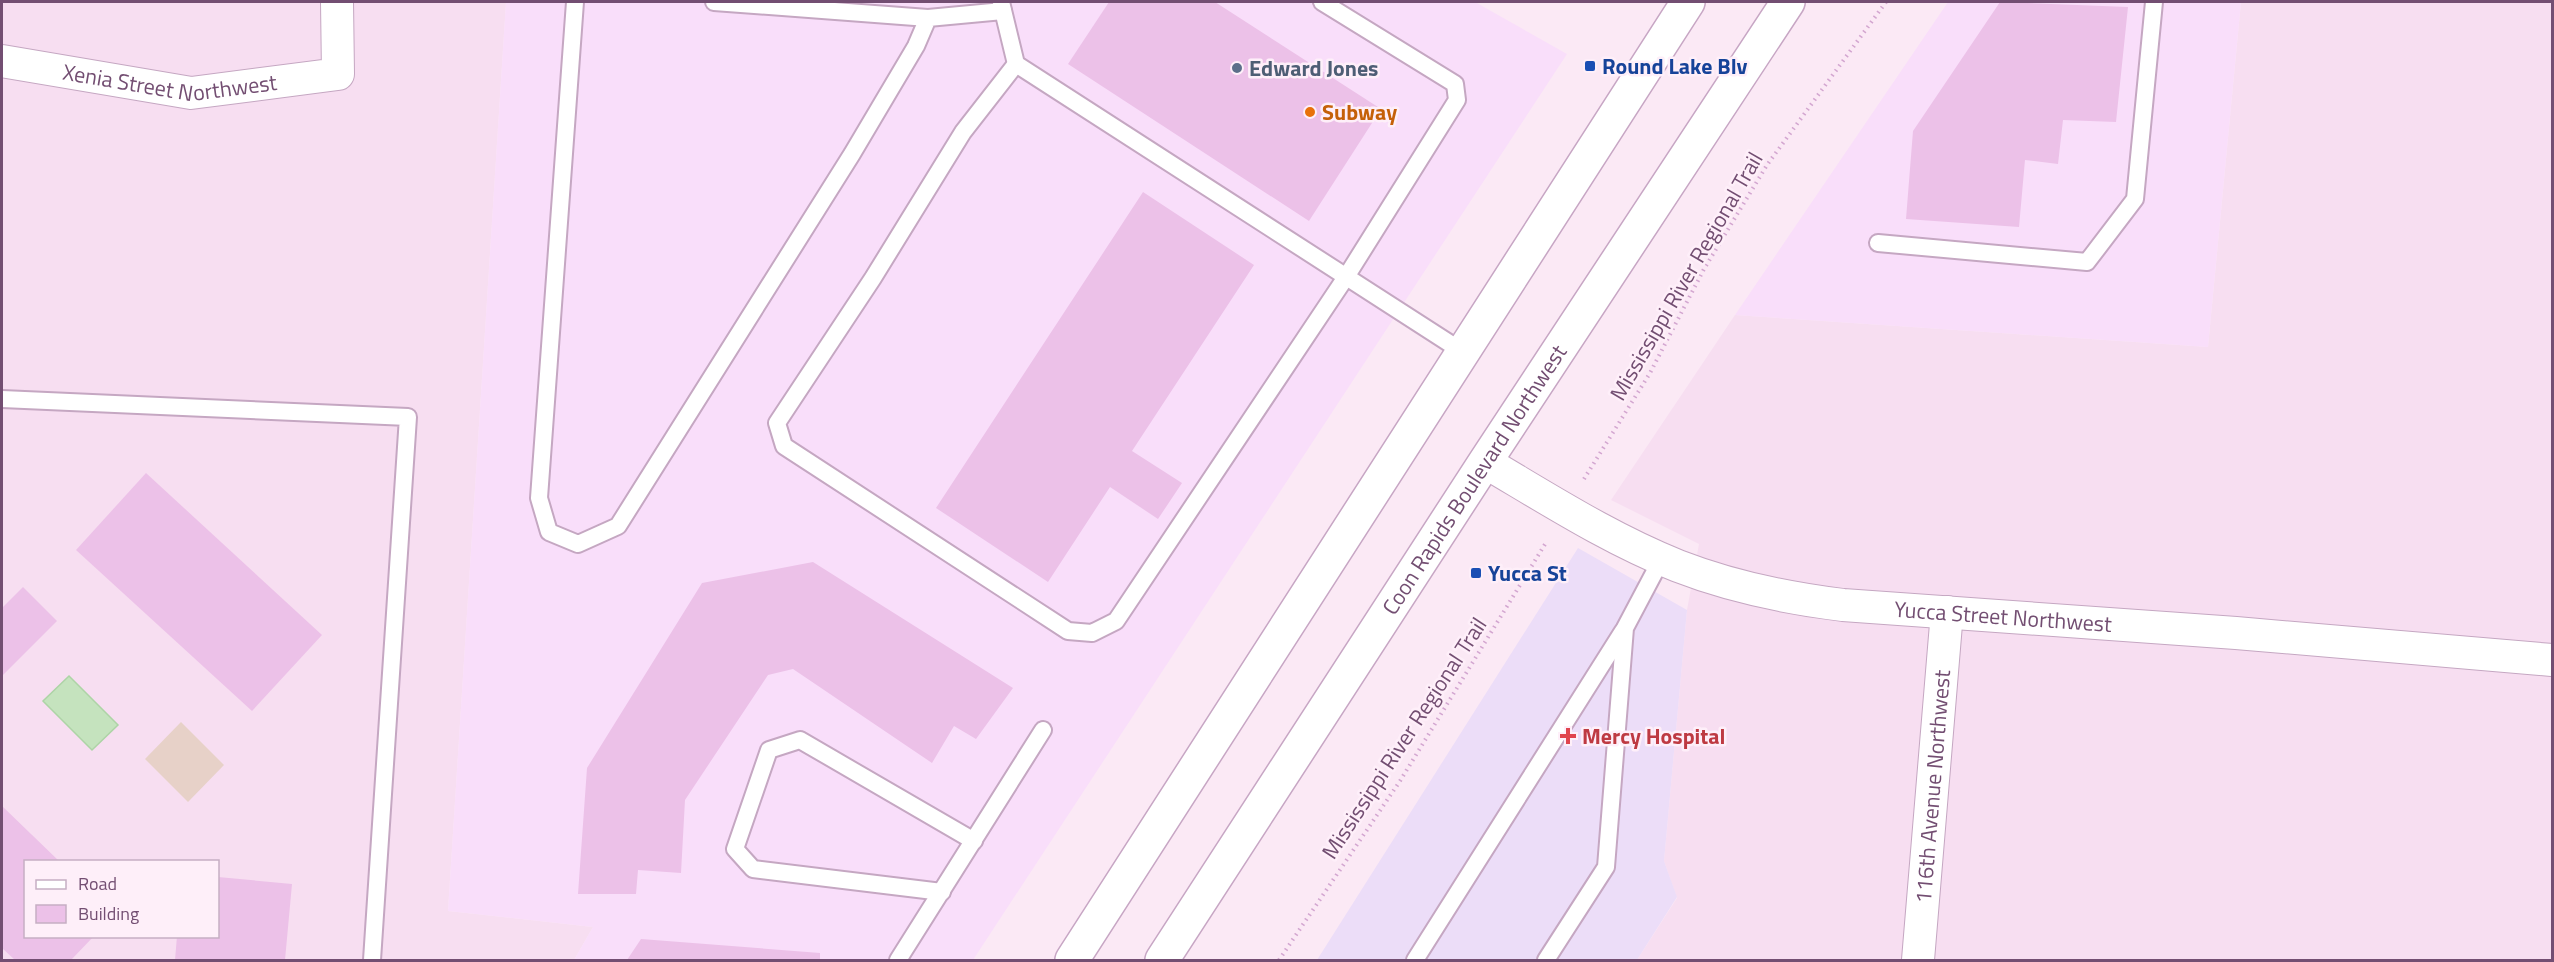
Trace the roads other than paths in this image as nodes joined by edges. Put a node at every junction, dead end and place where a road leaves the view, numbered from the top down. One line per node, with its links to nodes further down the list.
1 (337, 2): 10 (street, Xenia Street Northwest)
2 (575, 2): 9 (lane)
3 (714, 2): 9 (lane)
4 (1322, 2): 13 (lane)
5 (1688, 2): 14 (main road)
6 (1788, 2): 16 (main road, Coon Rapids Boulevard Northwest)
7 (2154, 2): 12 (lane)
8 (1002, 6): 9 (lane); 11 (lane)
9 (928, 18)
10 (2, 62)
11 (1016, 64): 13 (lane); 13 (lane)
12 (1878, 243)
13 (1346, 276): 14 (lane)
14 (1463, 352): 26 (main road)
15 (2, 399): 24 (lane)
16 (1485, 462): 17 (street, Yucca Street Northwest); 27 (main road, Coon Rapids Boulevard Northwest)
17 (1662, 558): 18 (street, Yucca Street Northwest); 19 (lane)
18 (1947, 612): 20 (street, Yucca Street Northwest); 30 (street, 116th Avenue Northwest)
19 (1625, 628): 28 (lane); 29 (lane)
20 (2553, 660)
21 (1043, 730): 22 (lane)
22 (974, 842): 23 (lane); 23 (lane)
23 (942, 892): 25 (lane)
24 (372, 960)
25 (898, 960)
26 (1072, 960)
27 (1162, 960)
28 (1415, 960)
29 (1546, 960)
30 (1918, 960)

